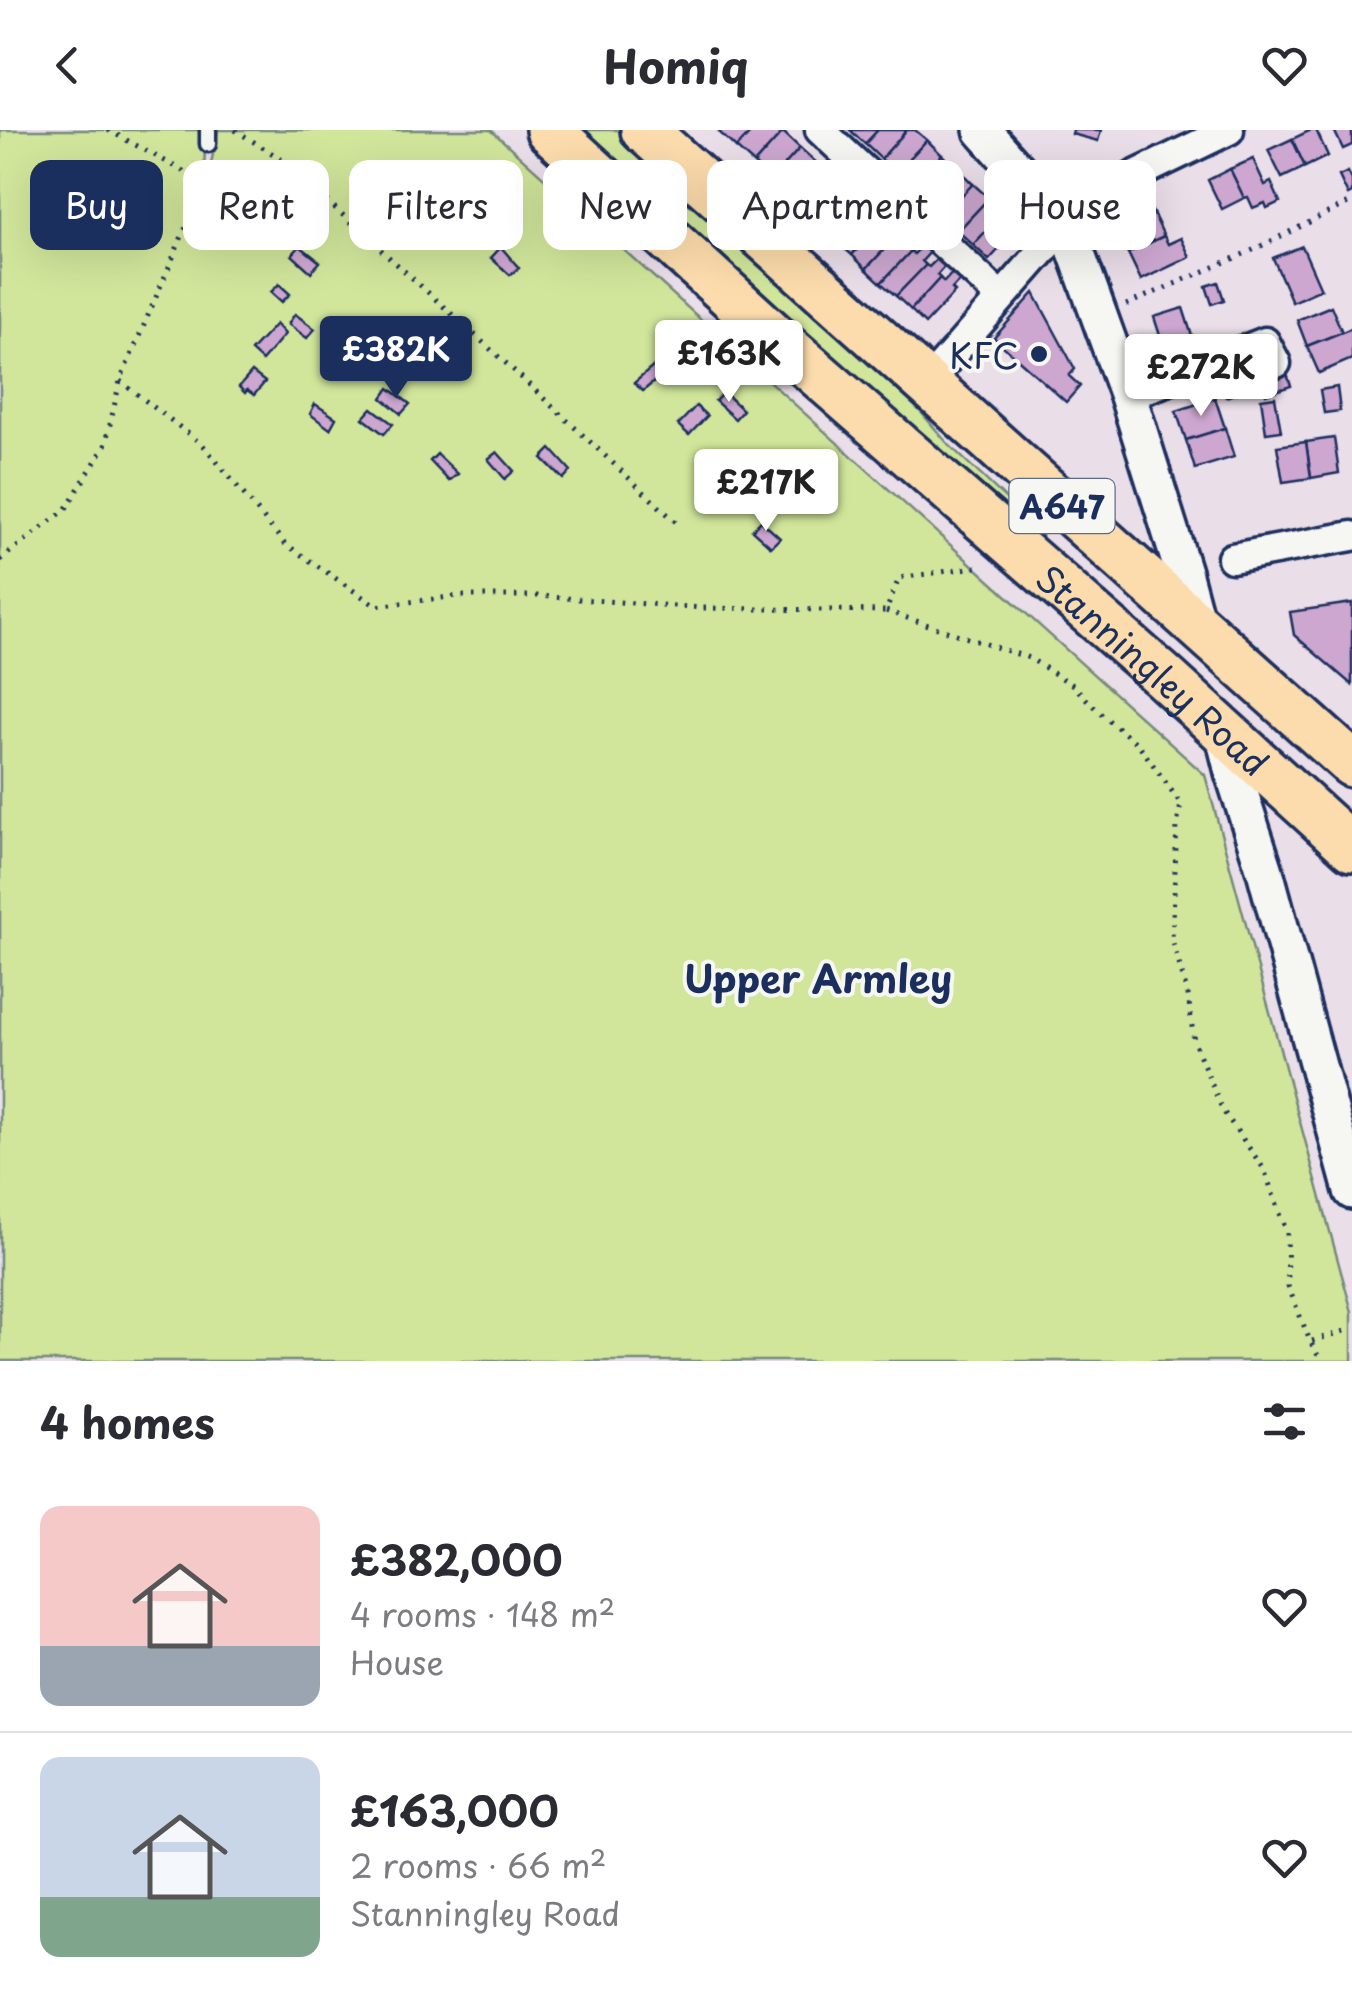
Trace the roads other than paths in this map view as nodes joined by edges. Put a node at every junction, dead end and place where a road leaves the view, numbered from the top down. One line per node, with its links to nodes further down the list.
1 (550, 130): 19 (main road, Stanningley Road / A647)
2 (644, 130): 12 (main road, Stanningley Road / A647)
3 (820, 130): 10 (street)
4 (982, 130): 6 (street)
5 (1229, 130): 7 (street)
6 (1009, 160)
7 (1156, 169)
8 (1038, 250): 10 (street)
9 (1074, 250): 13 (street)
10 (1001, 297): 12 (street)
11 (1276, 363): 13 (street)
12 (926, 384): 17 (main road, Stanningley Road / A647)
13 (1128, 396): 14 (street)
14 (1163, 512): 17 (street); 18 (street)
15 (1352, 536): 16 (street)
16 (1232, 558)
17 (1132, 570): 18 (main road, Stanningley Road / A647); 19 (main road)
18 (1198, 628): 21 (main road, Stanningley Road / A647); 22 (main road)
19 (1162, 676): 20 (main road, Stanningley Road / A647)
20 (1223, 732): 22 (main road, Stanningley Road / A647); 24 (street)
21 (1352, 764)
22 (1271, 775): 23 (main road, Stanningley Road / A647); 24 (street)
23 (1352, 848)
24 (1266, 871): 25 (street)
25 (1352, 1191)

